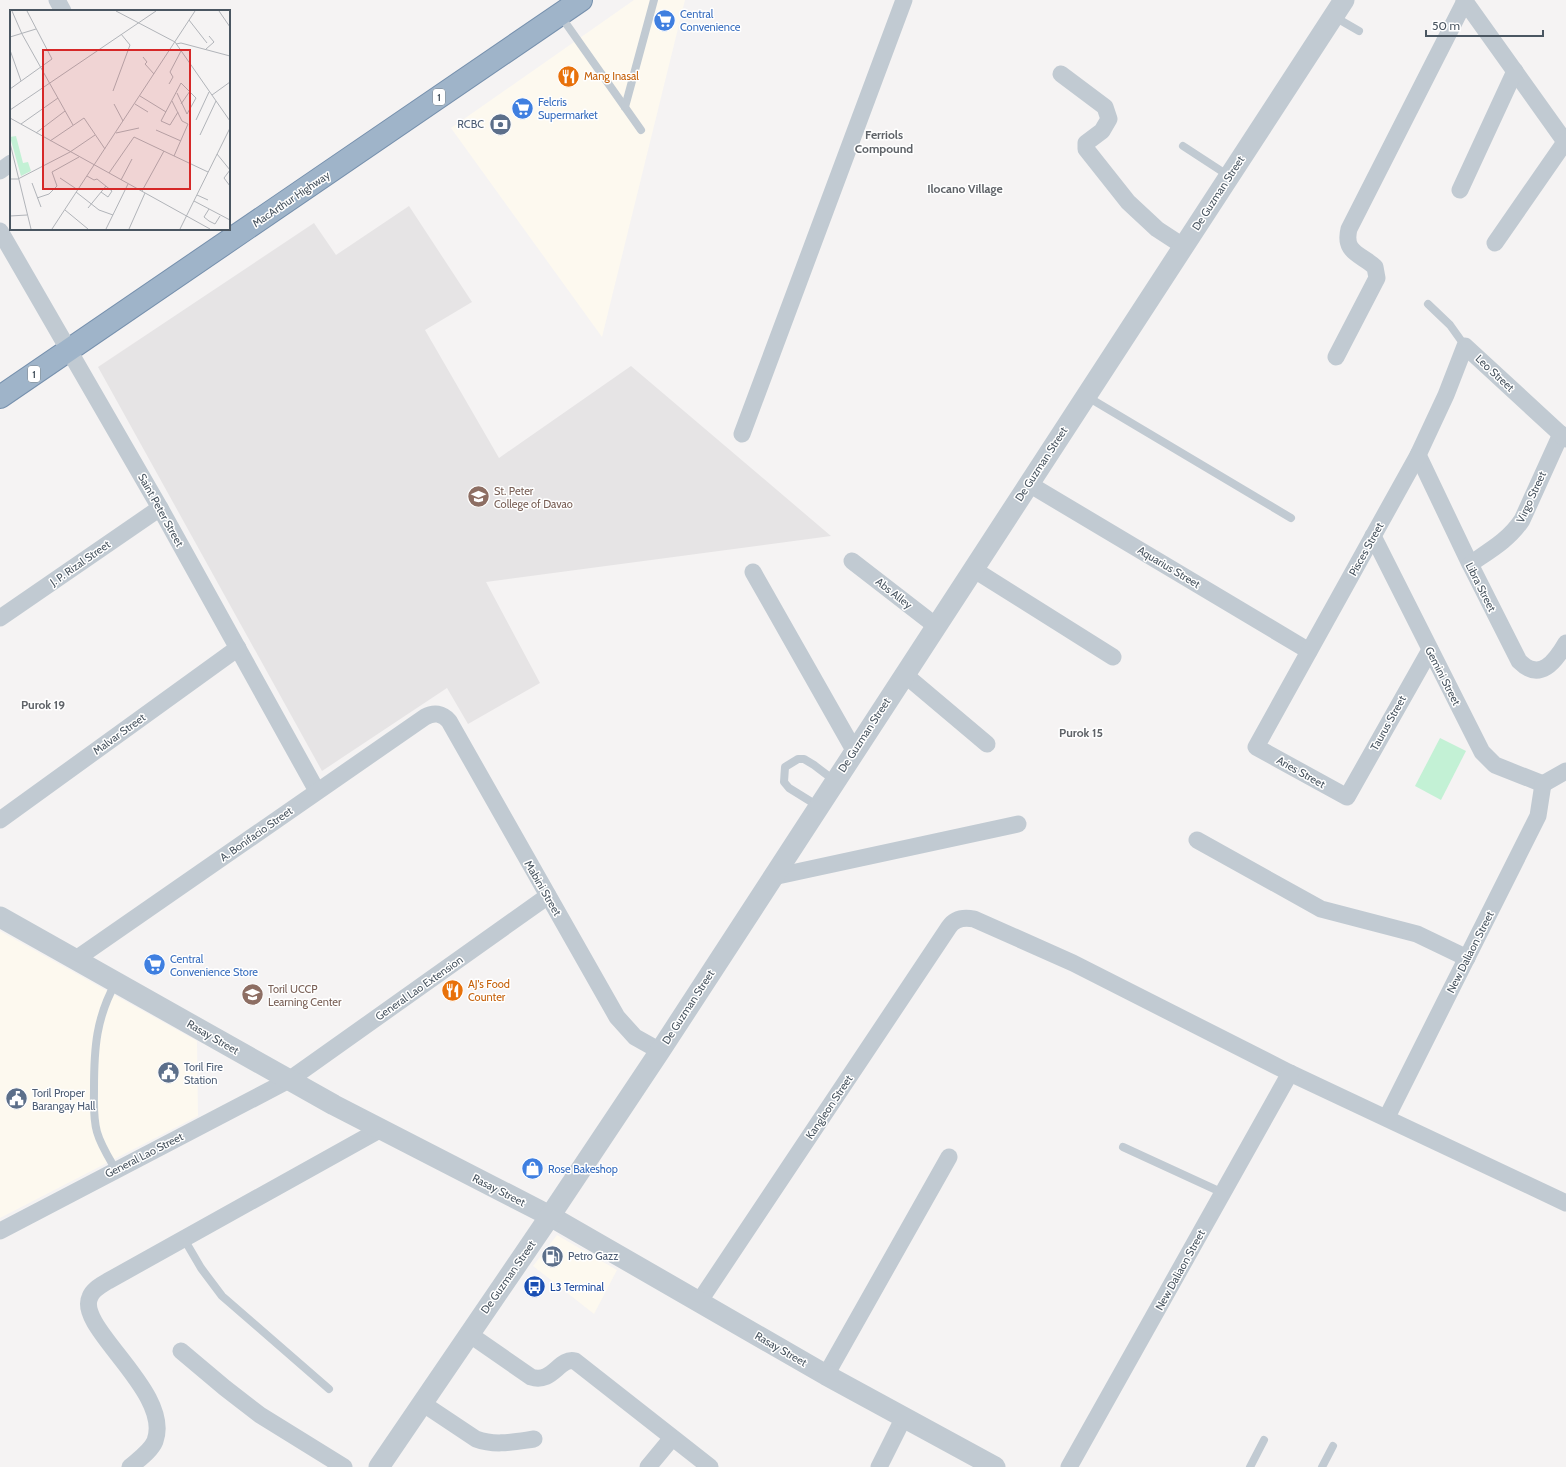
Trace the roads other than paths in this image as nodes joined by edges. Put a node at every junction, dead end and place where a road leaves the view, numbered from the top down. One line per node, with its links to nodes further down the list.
1 (57, 0): 7 (street)
2 (581, 0): 8 (highway, MacArthur Highway / 1)
3 (654, 0): 12 (lane)
4 (904, 0): 29 (street)
5 (1465, 1): 10 (street); 26 (street)
6 (1338, 8): 9 (lane); 18 (street, De Guzman Street)
7 (62, 10)
8 (560, 14): 12 (lane); 25 (highway, MacArthur Highway / 1)
9 (1359, 31)
10 (1515, 71): 14 (street); 19 (street)
11 (1061, 74): 22 (street)
12 (625, 107): 13 (lane)
13 (641, 130)
14 (1566, 142): 21 (street)
15 (1183, 146): 18 (lane)
16 (10, 164): 17 (street)
17 (0, 171)
18 (1229, 176): 22 (street, De Guzman Street)
19 (1460, 190)
20 (0, 231): 25 (street, Saint Peter Street)
21 (1496, 243)
22 (1183, 246): 27 (street, De Guzman Street)
23 (1428, 304): 24 (lane, Leo Street)
24 (1465, 346): 30 (street, Leo Street); 31 (street, Pisces Street)
25 (69, 350): 28 (highway, MacArthur Highway / 1); 33 (street, Saint Peter Street)
26 (1336, 357)
27 (1085, 396): 32 (street, De Guzman Street); 34 (lane)
28 (0, 397)
29 (742, 434)
30 (1563, 436): 37 (street, Virgo Street)
31 (1418, 455): 35 (street, Pisces Street); 37 (street, Libra Street)
32 (1029, 484): 38 (street, De Guzman Street); 45 (street, Aquarius Street)
33 (160, 508): 40 (street, J. P. Rizal Street); 43 (street, Saint Peter Street)
34 (1290, 518)
35 (1373, 536): 44 (street, Gemini Street); 45 (street, Pisces Street)
36 (852, 560): 41 (street, Abs Alley)
37 (1470, 564): 42 (street, Libra Street)
38 (973, 569): 41 (street, De Guzman Street); 46 (street)
39 (753, 572): 51 (street)
40 (0, 618)
41 (936, 626): 47 (street, De Guzman Street)
42 (1566, 643)
43 (238, 648): 55 (street, Saint Peter Street); 58 (street, Malvar Street)
44 (1430, 650): 54 (street, Gemini Street); 56 (street, Taurus Street)
45 (1309, 651): 50 (street, Pisces Street)
46 (1113, 657)
47 (904, 674): 49 (street); 51 (street, De Guzman Street)
48 (439, 714): 55 (street, A. Bonifacio Street); 62 (street, Mabini Street)
49 (987, 744)
50 (1256, 747): 56 (street, Aries Street)
51 (854, 750): 53 (street, De Guzman Street)
52 (1566, 771): 54 (street)
53 (835, 781): 57 (street, De Guzman Street); 57 (lane)
54 (1543, 784): 64 (street, New Daliaon Street)
55 (317, 791): 65 (street, A. Bonifacio Street)
56 (1347, 797)
57 (818, 806): 61 (street, De Guzman Street)
58 (0, 820)
59 (1018, 824): 61 (street)
60 (1197, 840): 64 (street)
61 (773, 876): 67 (street, De Guzman Street)
62 (548, 896): 67 (street, Mabini Street); 69 (street, General Lao Extension)
63 (0, 918): 65 (street, Rasay Street)
64 (1467, 958): 70 (street, New Daliaon Street)
65 (76, 960): 66 (street, Rasay Street)
66 (116, 982): 69 (street, Rasay Street); 74 (lane)
67 (660, 1051): 77 (street, De Guzman Street)
68 (1290, 1073): 70 (street); 75 (street, New Daliaon Street); 80 (street, Kangleon Street)
69 (289, 1080): 71 (street, Rasay Street); 74 (street, General Lao Street)
70 (1387, 1117): 76 (street)
71 (381, 1129): 77 (street, Rasay Street); 79 (street)
72 (1123, 1147): 75 (lane)
73 (949, 1157): 83 (street)
74 (116, 1170): 78 (street, General Lao Street)
75 (1223, 1193): 98 (street, New Daliaon Street)
76 (1566, 1203)
77 (550, 1216): 80 (street, Rasay Street); 81 (street, De Guzman Street)
78 (0, 1231)
79 (184, 1239): 84 (lane); 91 (street)
80 (699, 1302): 83 (street, Rasay Street)
81 (469, 1334): 85 (street, De Guzman Street); 87 (street)
82 (181, 1351): 92 (street)
83 (826, 1375): 86 (street, Rasay Street)
84 (329, 1390)
85 (422, 1403): 88 (street); 93 (street, De Guzman Street)
86 (904, 1417): 96 (street); 97 (street, Rasay Street)
87 (672, 1438): 94 (street); 95 (street)
88 (534, 1439)
89 (1264, 1440): 99 (lane)
90 (1333, 1446): 100 (lane)
91 (130, 1467)
92 (344, 1467)
93 (379, 1467)
94 (648, 1467)
95 (710, 1467)
96 (879, 1467)
97 (995, 1467)
98 (1069, 1467)
99 (1250, 1467)
100 (1322, 1467)

